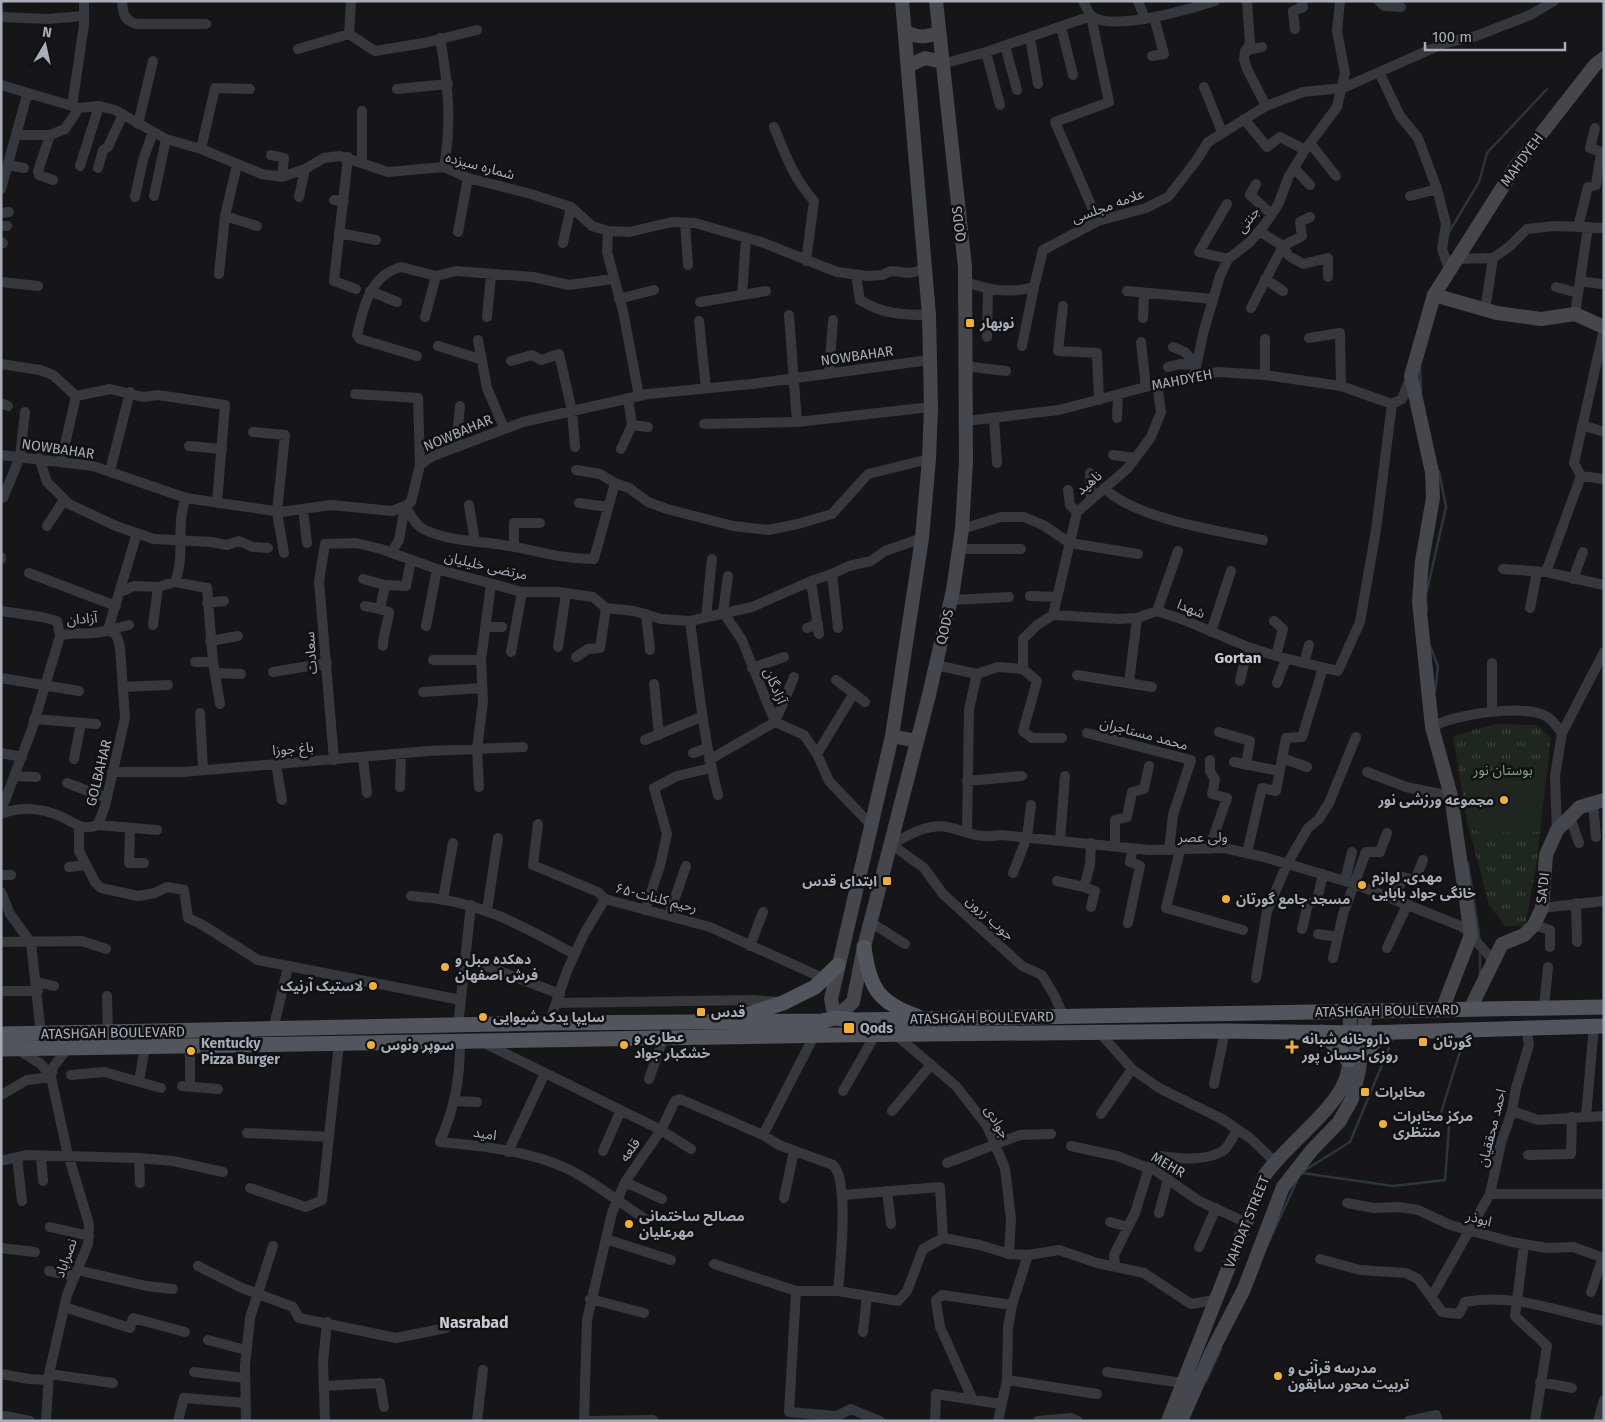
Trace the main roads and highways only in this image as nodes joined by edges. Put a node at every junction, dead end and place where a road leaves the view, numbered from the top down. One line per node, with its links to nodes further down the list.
1 (902, 1): 3 (main road)
2 (936, 1): 4 (main road, QODS)
3 (905, 31): 4 (main road); 7 (main road)
4 (939, 32): 6 (main road, QODS)
5 (1604, 58): 8 (main road, MAHDYEH)
6 (942, 63): 7 (main road); 11 (main road, QODS)
7 (908, 66): 10 (main road)
8 (1434, 295): 9 (main road); 19 (main road, MAHDYEH)
9 (1604, 328)
10 (892, 736): 11 (main road); 13 (main road)
11 (917, 741): 14 (main road, QODS)
12 (1598, 802): 18 (main road, SA'DI)
13 (856, 890): 14 (main road); 16 (main road)
14 (878, 895): 15 (main road, QODS)
15 (864, 947): 21 (main road, QODS); 22 (main road)
16 (838, 965): 21 (main road); 23 (main road)
17 (1604, 1007): 18 (main road, ATASHGAH BOULEVARD)
18 (1470, 1009): 19 (main road, ATASHGAH BOULEVARD)
19 (1442, 1010): 20 (main road, ATASHGAH BOULEVARD)
20 (1358, 1012): 22 (main road, ATASHGAH BOULEVARD); 26 (main road, VAHDAT STREET)
21 (835, 1018): 22 (main road, ATASHGAH BOULEVARD); 23 (main road, ATASHGAH BOULEVARD); 29 (main road)
22 (926, 1019)
23 (723, 1022): 30 (main road, ATASHGAH BOULEVARD)
24 (1599, 1026): 27 (main road, ATASHGAH BOULEVARD)
25 (1322, 1032): 26 (main road, ATASHGAH BOULEVARD); 29 (main road, ATASHGAH BOULEVARD); 32 (main road)
26 (1356, 1032): 27 (main road, ATASHGAH BOULEVARD); 32 (main road, VAHDAT STREET)
27 (1394, 1032): 32 (main road)
28 (1, 1034): 30 (main road, ATASHGAH BOULEVARD)
29 (834, 1035): 30 (main road, ATASHGAH BOULEVARD)
30 (322, 1037): 31 (main road, ATASHGAH BOULEVARD)
31 (8, 1049)
32 (1354, 1057): 33 (main road, VAHDAT STREET); 34 (main road, VAHDAT STREET)
33 (1228, 1267): 34 (main road); 35 (main road, VAHDAT STREET)
34 (1250, 1272): 36 (main road, VAHDAT STREET)
35 (1216, 1297): 36 (main road); 37 (main road, VAHDAT STREET)
36 (1236, 1304): 38 (main road, VAHDAT STREET)
37 (1168, 1421)
38 (1181, 1421)

